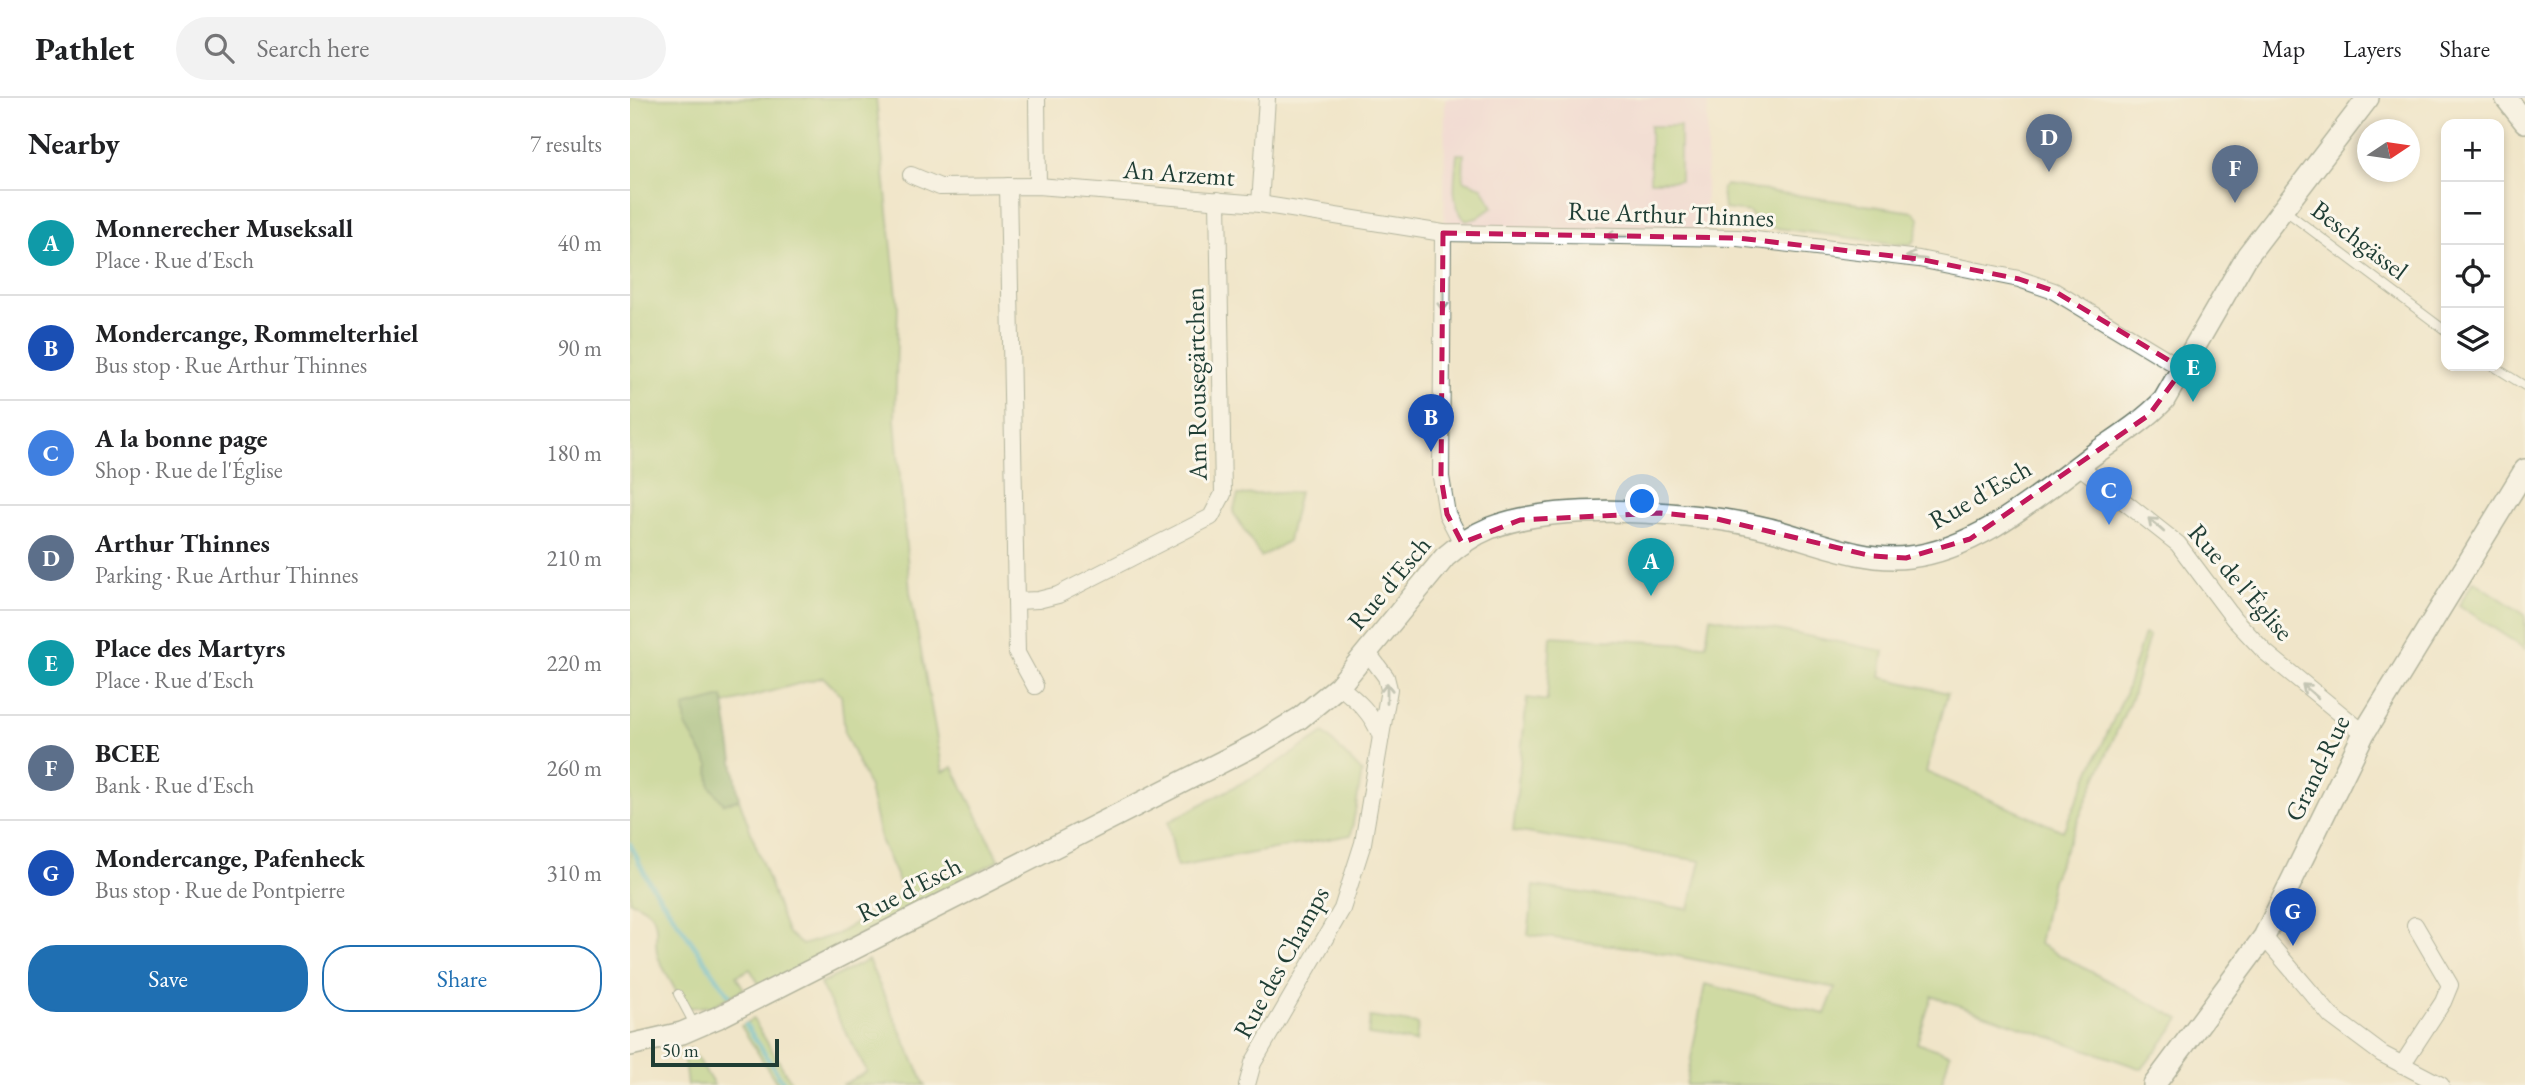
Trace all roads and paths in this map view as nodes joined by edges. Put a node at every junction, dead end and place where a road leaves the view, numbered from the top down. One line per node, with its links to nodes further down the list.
1 (1037, 98): 8 (street)
2 (1267, 98): 10 (street)
3 (2368, 98): 11 (main road, Rue d'Esch)
4 (2506, 98): 5 (main road)
5 (2525, 122)
6 (911, 175): 7 (street, An Arzemt)
7 (1008, 186): 8 (street, An Arzemt); 20 (street)
8 (1038, 186): 9 (street, An Arzemt)
9 (1217, 200): 10 (street, An Arzemt); 20 (street, Am Rousegärtchen)
10 (1259, 204): 12 (street, An Arzemt)
11 (2282, 208): 13 (lane, Beschgässel); 14 (main road, Rue d'Esch)
12 (1444, 233): 14 (street, Rue Arthur Thinnes, one-way to 12); 19 (street, one-way to 19)
13 (2441, 327)
14 (2183, 369): 17 (main road, Rue d'Esch)
15 (2501, 371): 16 (lane)
16 (2525, 386)
17 (2079, 466): 19 (main road, Rue d'Esch); 24 (street, Rue de l'Église, one-way to 17)
18 (2524, 473): 24 (main road, Grand-Rue)
19 (1462, 543): 21 (main road, Rue d'Esch)
20 (1016, 601): 23 (street)
21 (1368, 653): 22 (main road, Rue d'Esch); 25 (street, Rue des Champs, one-way to 21)
22 (1339, 686): 25 (street); 29 (main road, Rue d'Esch)
23 (1035, 687)
24 (2364, 733): 27 (main road, Grand-Rue)
25 (1382, 739): 32 (street, Rue des Champs)
26 (2415, 925): 31 (street)
27 (2264, 937): 31 (street); 33 (main road, Grand-Rue)
28 (678, 994): 29 (lane)
29 (696, 1028): 30 (main road, Rue d'Esch)
30 (630, 1045)
31 (2402, 1065): 34 (street)
32 (1247, 1085)
33 (2154, 1085)
34 (2441, 1085)

